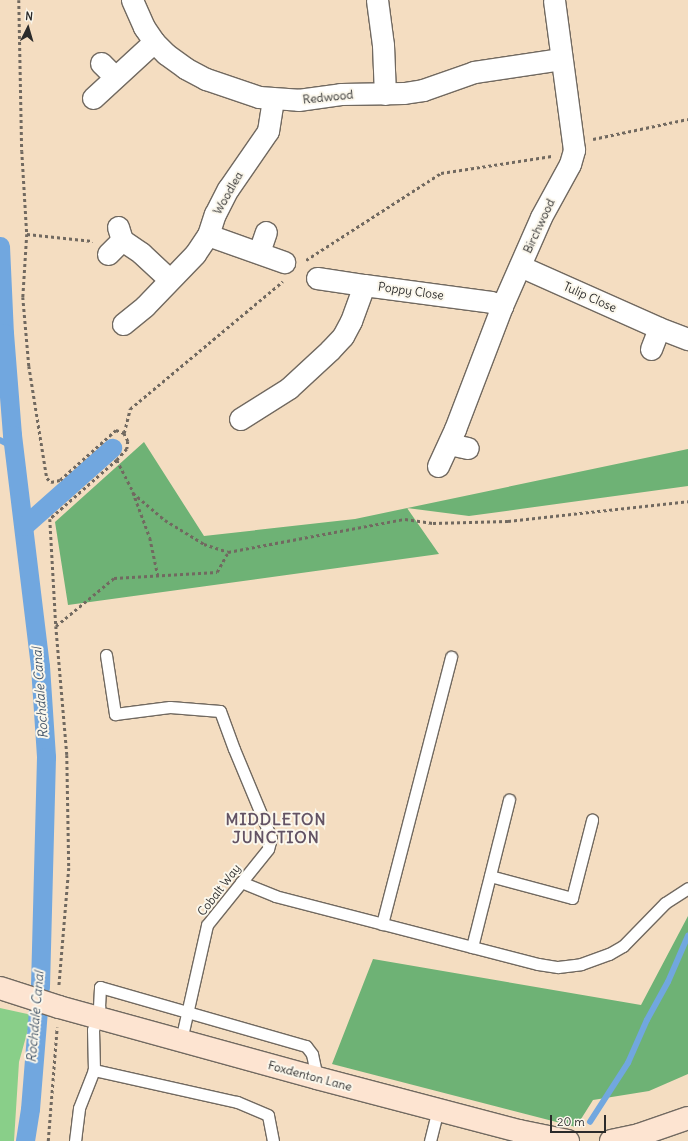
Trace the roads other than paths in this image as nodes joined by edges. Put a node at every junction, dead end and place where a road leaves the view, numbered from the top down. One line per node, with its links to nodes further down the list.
1 (132, 0): 4 (street, Redwood)
2 (377, 0): 6 (street)
3 (554, 0): 5 (street, Birchwood)
4 (154, 42): 7 (street); 8 (street, Redwood)
5 (561, 59): 6 (street, Redwood); 13 (street, Birchwood)
6 (385, 94): 8 (street, Redwood)
7 (93, 98)
8 (273, 98): 10 (street, Woodlea)
9 (266, 232): 12 (street)
10 (208, 235): 12 (street); 16 (street, Woodlea)
11 (116, 240): 16 (street)
12 (259, 252): 14 (street)
13 (520, 266): 18 (street, Birchwood); 20 (street, Tulip Close)
14 (292, 267)
15 (317, 278): 17 (street)
16 (169, 279): 19 (street, Woodlea)
17 (364, 285): 18 (street, Poppy Close); 23 (street, Poppy Close)
18 (502, 306): 24 (street, Birchwood)
19 (123, 324)
20 (659, 328): 21 (street, Tulip Close); 22 (street)
21 (688, 339)
22 (650, 349)
23 (240, 419)
24 (438, 466)
25 (106, 654): 30 (lane, Cobalt Way)
26 (451, 657): 32 (lane)
27 (509, 800): 29 (lane)
28 (592, 820): 29 (lane)
29 (490, 876): 33 (lane)
30 (241, 882): 32 (lane); 35 (lane, Cobalt Way)
31 (688, 888): 33 (lane)
32 (382, 924): 33 (lane)
33 (472, 947)
34 (0, 988): 36 (main road, Foxdenton Lane)
35 (187, 1012): 36 (lane); 37 (lane, Cobalt Way); 39 (lane)
36 (96, 1018): 37 (main road, Foxdenton Lane); 38 (lane)
37 (182, 1040): 39 (main road, Foxdenton Lane)
38 (94, 1070): 42 (lane); 43 (lane)
39 (317, 1078): 40 (main road, Foxdenton Lane)
40 (438, 1110): 44 (lane); 45 (main road, Foxdenton Lane)
41 (688, 1118): 46 (main road)
42 (74, 1141)
43 (274, 1141)
44 (430, 1141)
45 (568, 1141)
46 (611, 1141)

